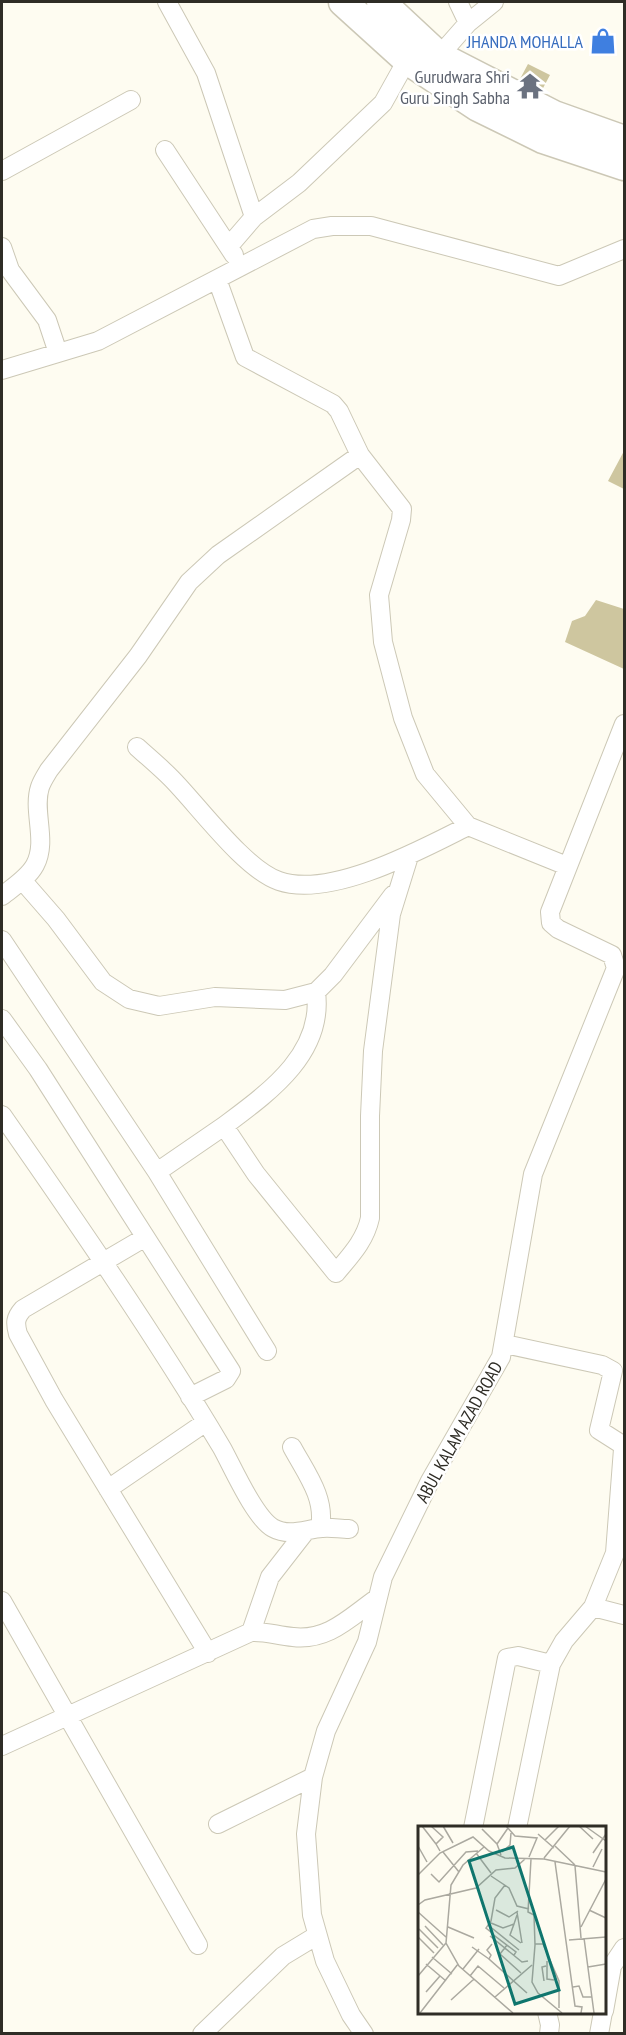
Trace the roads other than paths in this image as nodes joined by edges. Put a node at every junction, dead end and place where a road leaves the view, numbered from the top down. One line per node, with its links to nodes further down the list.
1 (167, 2): 14 (street)
2 (343, 2): 8 (main road)
3 (381, 2): 7 (main road)
4 (458, 2): 6 (street)
5 (494, 2): 6 (street)
6 (468, 23): 7 (street)
7 (439, 56): 10 (main road)
8 (407, 60): 12 (main road); 14 (street)
9 (131, 100): 13 (street)
10 (624, 140)
11 (165, 150): 15 (street)
12 (624, 166)
13 (2, 171)
14 (254, 217): 15 (street)
15 (229, 246): 18 (street)
16 (2, 247): 20 (street)
17 (624, 249): 18 (street)
18 (242, 266): 19 (street)
19 (217, 279): 20 (street); 22 (street)
20 (58, 353): 21 (street)
21 (2, 370)
22 (360, 455): 25 (street); 28 (street)
23 (624, 724): 27 (street, ABUL KALAM AZAD ROAD)
24 (137, 747): 26 (street)
25 (468, 826): 26 (street); 27 (street)
26 (409, 856): 29 (street)
27 (567, 866): 39 (street, ABUL KALAM AZAD ROAD)
28 (22, 880): 30 (street); 32 (street)
29 (396, 892): 32 (street); 35 (street)
30 (2, 896)
31 (2, 940): 36 (street)
32 (316, 992): 35 (street)
33 (2, 1019): 37 (street)
34 (2, 1115): 38 (street)
35 (224, 1126): 36 (street)
36 (157, 1172): 40 (street)
37 (144, 1238): 38 (street); 41 (street)
38 (102, 1260): 41 (street); 44 (street)
39 (505, 1344): 47 (street, ABUL KALAM AZAD ROAD); 49 (street)
40 (267, 1351)
41 (190, 1398): 42 (street)
42 (206, 1422): 44 (street); 46 (street)
43 (292, 1447): 46 (street)
44 (108, 1489): 52 (street)
45 (349, 1529): 46 (street)
46 (313, 1530): 51 (street)
47 (376, 1599): 51 (street); 56 (street, ABUL KALAM AZAD ROAD)
48 (2, 1601): 54 (street)
49 (593, 1607): 50 (street); 53 (street)
50 (624, 1615)
51 (251, 1632): 52 (street)
52 (208, 1653): 54 (street)
53 (551, 1664): 58 (street); 59 (street)
54 (69, 1716): 55 (street); 61 (street)
55 (2, 1746)
56 (313, 1777): 57 (street); 60 (street, ABUL KALAM AZAD ROAD)
57 (218, 1824)
58 (473, 1826)
59 (517, 1826)
60 (316, 1936): 66 (street); 67 (street, ABUL KALAM AZAD ROAD)
61 (198, 1945)
62 (624, 1948): 63 (street)
63 (605, 2002)
64 (546, 2014): 68 (street)
65 (603, 2014): 69 (street)
66 (202, 2034)
67 (364, 2034)
68 (549, 2034)
69 (599, 2034)

